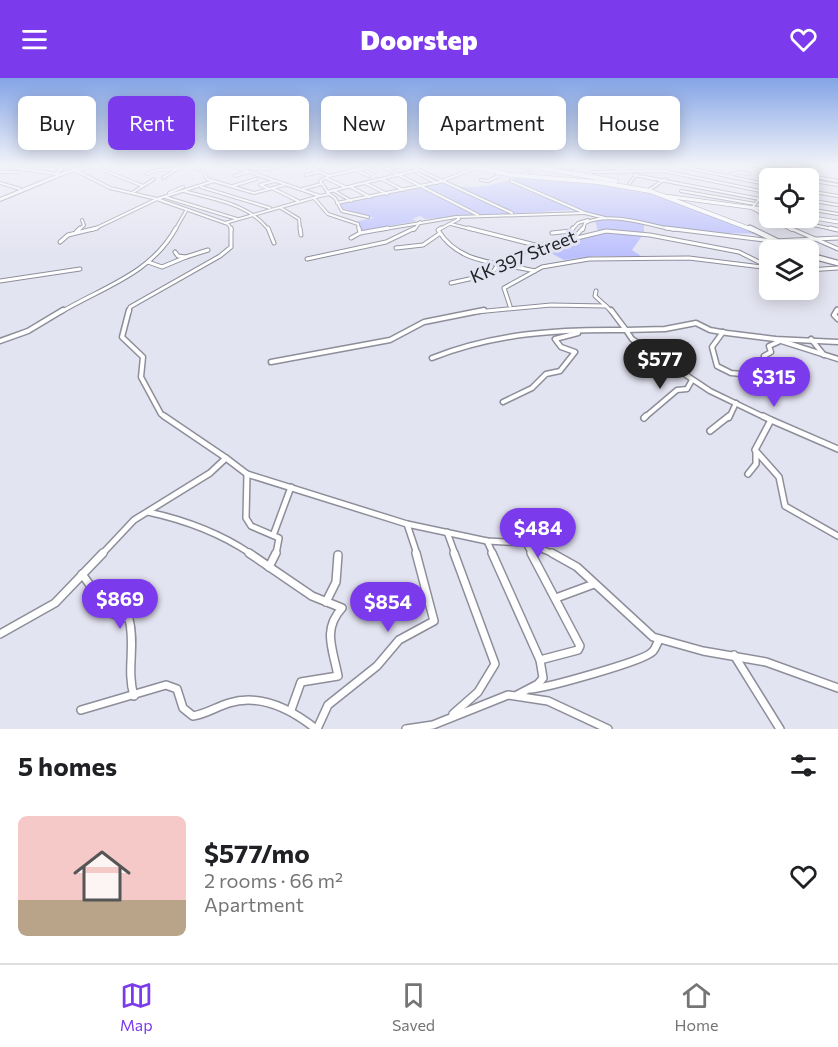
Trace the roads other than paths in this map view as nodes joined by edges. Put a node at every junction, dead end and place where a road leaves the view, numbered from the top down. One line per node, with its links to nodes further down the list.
1 (142, 195): 21 (street)
2 (167, 195): 18 (street)
3 (202, 195): 35 (street)
4 (229, 195): 30 (street)
5 (285, 195): 23 (street)
6 (330, 195): 26 (street)
7 (342, 195): 24 (street)
8 (367, 195): 19 (street)
9 (379, 195): 19 (street)
10 (435, 195): 34 (street)
11 (474, 195): 37 (street)
12 (544, 195): 36 (street)
13 (699, 195): 28 (street)
14 (744, 195): 22 (street)
15 (320, 196): 20 (street)
16 (665, 196): 17 (street); 66 (main road)
17 (674, 196): 28 (street)
18 (163, 197): 21 (street); 44 (street)
19 (370, 197): 24 (street)
20 (314, 198): 23 (street); 39 (street)
21 (157, 199): 33 (street); 57 (street)
22 (759, 199): 28 (street)
23 (299, 201): 31 (street)
24 (351, 201): 26 (street)
25 (820, 202): 27 (street)
26 (337, 203): 41 (street)
27 (838, 205)
28 (754, 206): 29 (street); 63 (street)
29 (759, 207)
30 (270, 208): 31 (street); 35 (street)
31 (281, 208): 60 (street)
32 (819, 210): 38 (street)
33 (186, 211): 52 (street); 78 (street)
34 (468, 212): 40 (street); 43 (street)
35 (253, 213): 44 (street); 69 (street)
36 (585, 213): 37 (street); 45 (street)
37 (515, 214): 40 (street)
38 (838, 214)
39 (335, 216): 49 (street); 56 (street)
40 (483, 216): 43 (street)
41 (368, 217)
42 (456, 217): 43 (street); 50 (street); 53 (street)
43 (472, 217)
44 (237, 219): 52 (street)
45 (613, 219): 48 (street, KK 397 Street); 65 (street, KK 397 Street)
46 (819, 219): 51 (street)
47 (82, 220): 57 (street)
48 (591, 220): 58 (street); 62 (street, KK 397 Street)
49 (344, 222)
50 (420, 222): 56 (street); 76 (street)
51 (838, 222)
52 (224, 223): 115 (street)
53 (452, 224): 59 (street); 70 (street)
54 (819, 226): 55 (street)
55 (838, 230)
56 (360, 232): 61 (street)
57 (74, 233): 68 (street)
58 (552, 233)
59 (439, 234): 71 (street); 80 (street)
60 (301, 235)
61 (351, 238)
62 (574, 238): 70 (street, KK 397 Street); 79 (street)
63 (809, 238): 64 (street, KK 397 Street); 67 (street, KK 397 Street); 72 (street)
64 (838, 238)
65 (763, 240)
66 (771, 240)
67 (785, 240)
68 (60, 242)
69 (274, 243)
70 (540, 246): 80 (street, KK 397 Street)
71 (396, 248)
72 (838, 249)
73 (208, 250): 75 (street)
74 (175, 252): 75 (street)
75 (186, 258): 78 (street)
76 (307, 259)
77 (819, 259): 81 (main road)
78 (148, 262): 98 (street)
79 (759, 262)
80 (496, 264): 85 (street); 87 (street, KK 397 Street)
81 (838, 265): 83 (street)
82 (759, 266): 85 (street)
83 (819, 268)
84 (80, 269): 86 (street)
85 (535, 271): 90 (street)
86 (0, 281)
87 (451, 283)
88 (596, 291): 91 (street)
89 (838, 304): 92 (street)
90 (510, 306): 91 (street); 105 (street)
91 (606, 306): 94 (street)
92 (837, 310): 93 (street)
93 (838, 319)
94 (626, 330): 95 (street); 96 (street); 106 (street)
95 (582, 332): 103 (street); 108 (street)
96 (723, 332): 99 (street); 107 (street)
97 (811, 339): 99 (street); 100 (street); 102 (street)
98 (0, 341)
99 (777, 341): 101 (street); 102 (street)
100 (838, 342)
101 (764, 356)
102 (824, 356): 104 (street)
103 (432, 358)
104 (838, 359)
105 (271, 362)
106 (692, 380): 109 (street); 110 (street)
107 (752, 384)
108 (503, 402)
109 (736, 403): 111 (street); 112 (street)
110 (644, 418)
111 (771, 420): 113 (street); 114 (street)
112 (710, 431)
113 (838, 449)
114 (756, 453): 117 (street); 123 (street)
115 (226, 458): 116 (street); 119 (street)
116 (247, 474): 118 (street); 122 (street)
117 (748, 474)
118 (291, 487): 120 (street); 122 (street)
119 (148, 512): 127 (street); 128 (street)
120 (407, 524): 121 (street); 143 (street)
121 (447, 532): 124 (street); 142 (street)
122 (274, 533): 127 (street)
123 (838, 536)
124 (487, 541): 125 (street); 135 (street)
125 (526, 543): 129 (street); 130 (street)
126 (338, 555): 131 (street)
127 (269, 567): 131 (street)
128 (82, 574): 132 (street); 138 (street)
129 (594, 584): 130 (street); 133 (street)
130 (556, 598): 135 (street)
131 (326, 602): 141 (street)
132 (0, 634)
133 (659, 640): 134 (street); 137 (street)
134 (734, 655): 136 (street); 146 (street)
135 (540, 660): 137 (street)
136 (838, 688)
137 (528, 690): 139 (street)
138 (134, 696): 140 (street); 141 (street)
139 (514, 696): 142 (street); 145 (street)
140 (81, 710)
141 (291, 710): 143 (street)
142 (450, 717): 144 (street)
143 (317, 729)
144 (406, 729)
145 (608, 729)
146 (780, 729)

